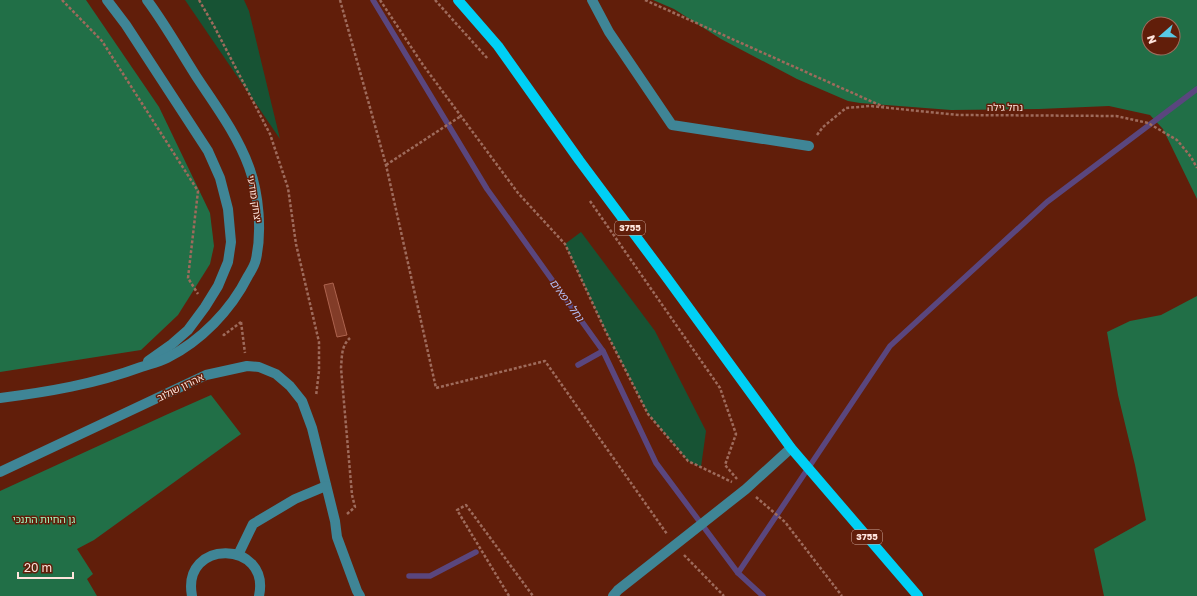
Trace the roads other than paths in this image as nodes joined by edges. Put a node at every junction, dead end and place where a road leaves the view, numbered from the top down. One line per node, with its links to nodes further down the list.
1 (107, 0): 6 (street, יצחק מודעי)
2 (146, 0): 6 (street, יצחק מודעי)
3 (458, 0): 8 (main road, 3755)
4 (592, 0): 5 (street)
5 (809, 146)
6 (137, 369): 7 (street, יצחק מודעי)
7 (0, 398)
8 (791, 448): 15 (street); 16 (main road, 3755)
9 (0, 472): 10 (street, אהרון שולוב)
10 (326, 486): 11 (street); 14 (street, אהרון שולוב)
11 (238, 555): 12 (street); 13 (street)
12 (192, 596)
13 (259, 596)
14 (360, 596)
15 (613, 596)
16 (918, 596)

